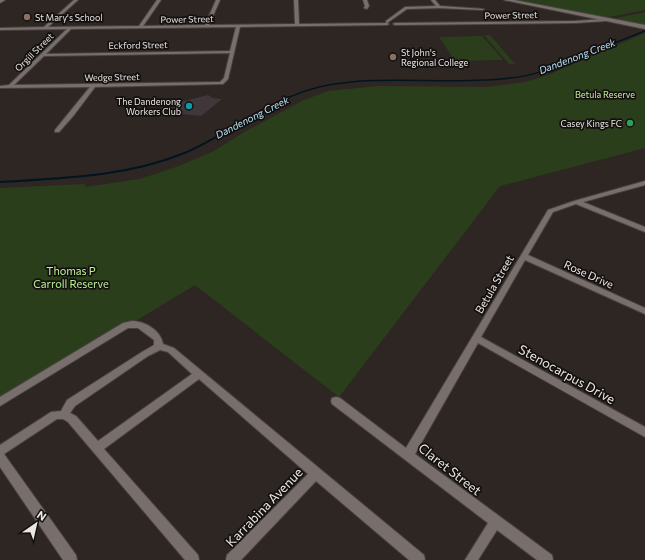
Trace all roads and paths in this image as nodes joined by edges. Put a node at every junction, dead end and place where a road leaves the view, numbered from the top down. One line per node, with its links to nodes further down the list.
1 (4, 0): 9 (main road)
2 (76, 0): 20 (street)
3 (159, 0): 18 (street)
4 (218, 0): 16 (street)
5 (296, 0): 15 (street)
6 (365, 0): 11 (street)
7 (433, 0): 10 (street)
8 (506, 0): 13 (main road)
9 (0, 2)
10 (439, 7): 12 (street); 14 (street)
11 (366, 8)
12 (482, 9)
13 (593, 19): 14 (street, Power Street); 19 (main road)
14 (393, 22): 15 (street, Power Street)
15 (297, 25): 17 (street, Power Street)
16 (208, 26): 17 (street, Power Street); 18 (street, Power Street)
17 (238, 26): 23 (street)
18 (140, 27): 21 (street, Power Street)
19 (645, 27)
20 (44, 28): 21 (street, Power Street); 22 (street, Power Street)
21 (70, 28): 24 (street, Orgill Street)
22 (0, 29)
23 (233, 52): 24 (street, Eckford Street); 25 (street, Wedge Street)
24 (43, 55): 26 (street, Orgill Street)
25 (94, 85): 26 (street, Wedge Street); 28 (street)
26 (10, 87): 27 (street, Wedge Street)
27 (1, 88)
28 (57, 132)
29 (645, 183): 30 (street, Betula Street)
30 (576, 202): 31 (street); 32 (street, Betula Street)
31 (645, 230)
32 (523, 256): 33 (street, Rose Drive); 34 (street, Betula Street)
33 (645, 311)
34 (476, 338): 40 (street, Stenocarpus Drive); 43 (street, Betula Street)
35 (159, 347): 36 (street); 38 (street); 39 (street)
36 (199, 374): 41 (street); 45 (street)
37 (336, 401): 43 (street, Claret Street)
38 (0, 402)
39 (64, 414): 41 (street); 42 (street)
40 (645, 432)
41 (97, 448): 48 (street)
42 (0, 451)
43 (408, 455): 46 (street, Claret Street)
44 (0, 458): 47 (street)
45 (316, 474): 49 (street, Karrabina Avenue); 50 (street)
46 (495, 522): 51 (street); 52 (street, Claret Street)
47 (71, 560)
48 (193, 560)
49 (232, 560)
50 (419, 560)
51 (471, 560)
52 (547, 560)

